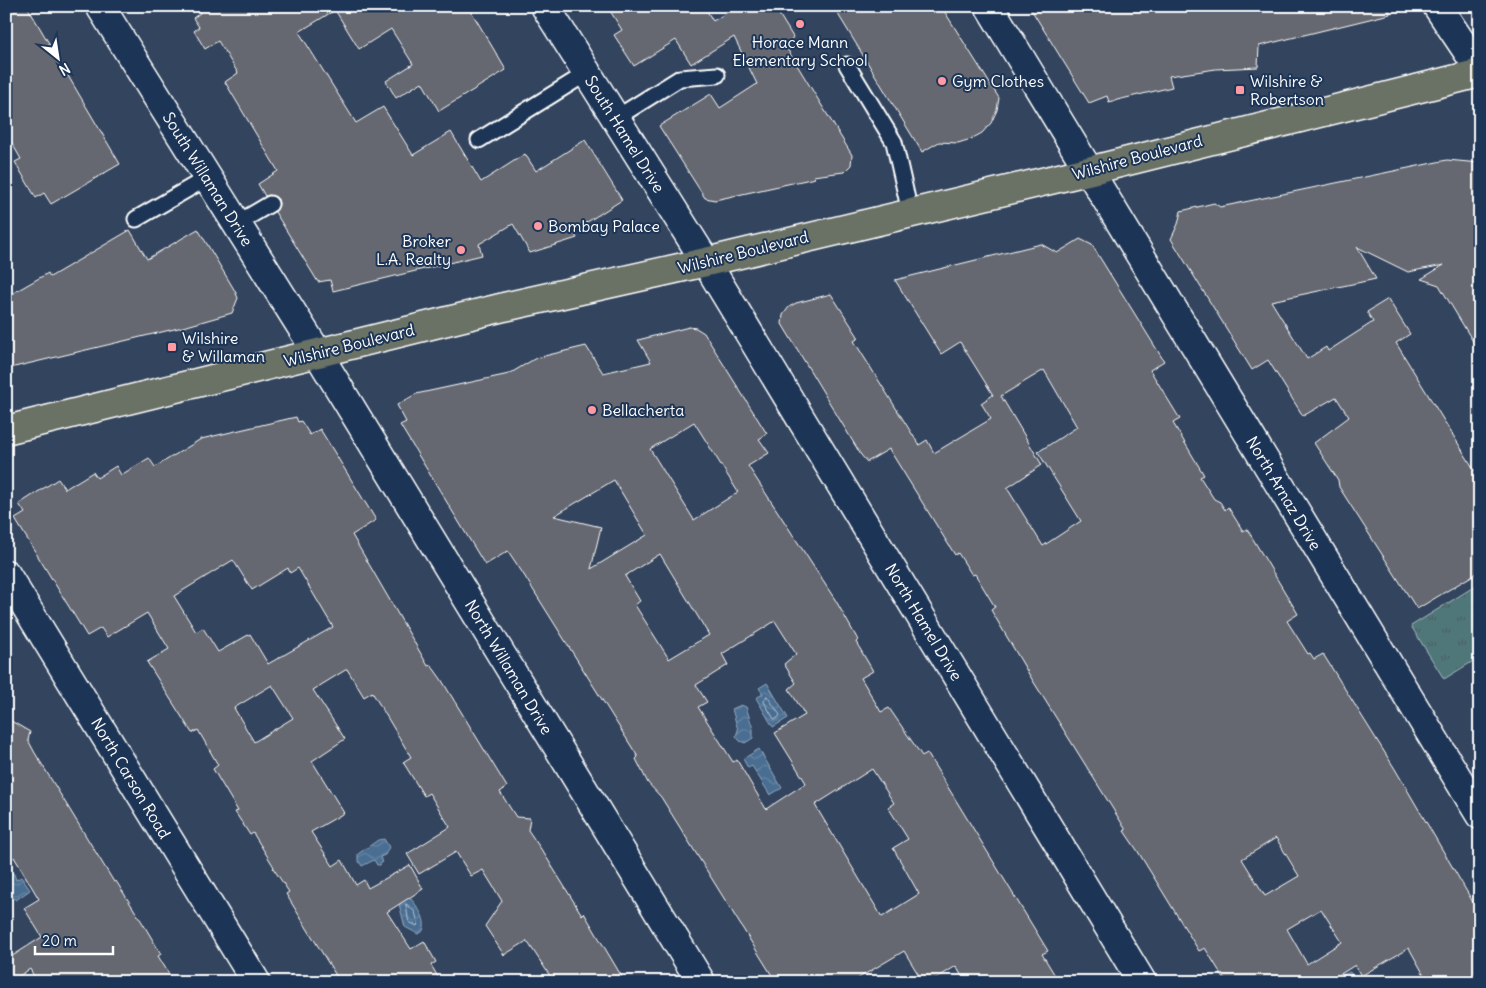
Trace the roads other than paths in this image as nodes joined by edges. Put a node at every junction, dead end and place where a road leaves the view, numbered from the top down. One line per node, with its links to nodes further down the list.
1 (100, 6): 12 (street, South Willaman Drive)
2 (545, 6): 7 (street, South Hamel Drive)
3 (989, 6): 11 (street, North Arnaz Drive)
4 (1436, 6): 6 (street)
5 (847, 65): 14 (lane)
6 (1480, 71): 11 (main road, Wilshire Boulevard)
7 (587, 73): 9 (street, South Hamel Drive); 10 (lane)
8 (717, 75): 9 (lane)
9 (616, 118): 17 (street, South Hamel Drive)
10 (479, 140)
11 (1088, 171): 14 (main road, Wilshire Boulevard); 21 (street, North Arnaz Drive)
12 (208, 178): 15 (lane); 16 (street, South Willaman Drive)
13 (270, 204): 16 (lane)
14 (910, 212): 17 (main road, Wilshire Boulevard)
15 (136, 219)
16 (236, 224): 18 (street, South Willaman Drive)
17 (706, 262): 18 (main road, Wilshire Boulevard); 24 (street, North Hamel Drive)
18 (317, 352): 19 (main road, Wilshire Boulevard); 23 (street, North Willaman Drive)
19 (6, 430)
20 (6, 574): 22 (street, North Carson Road)
21 (1480, 815)
22 (256, 982)
23 (701, 982)
24 (1142, 982)

